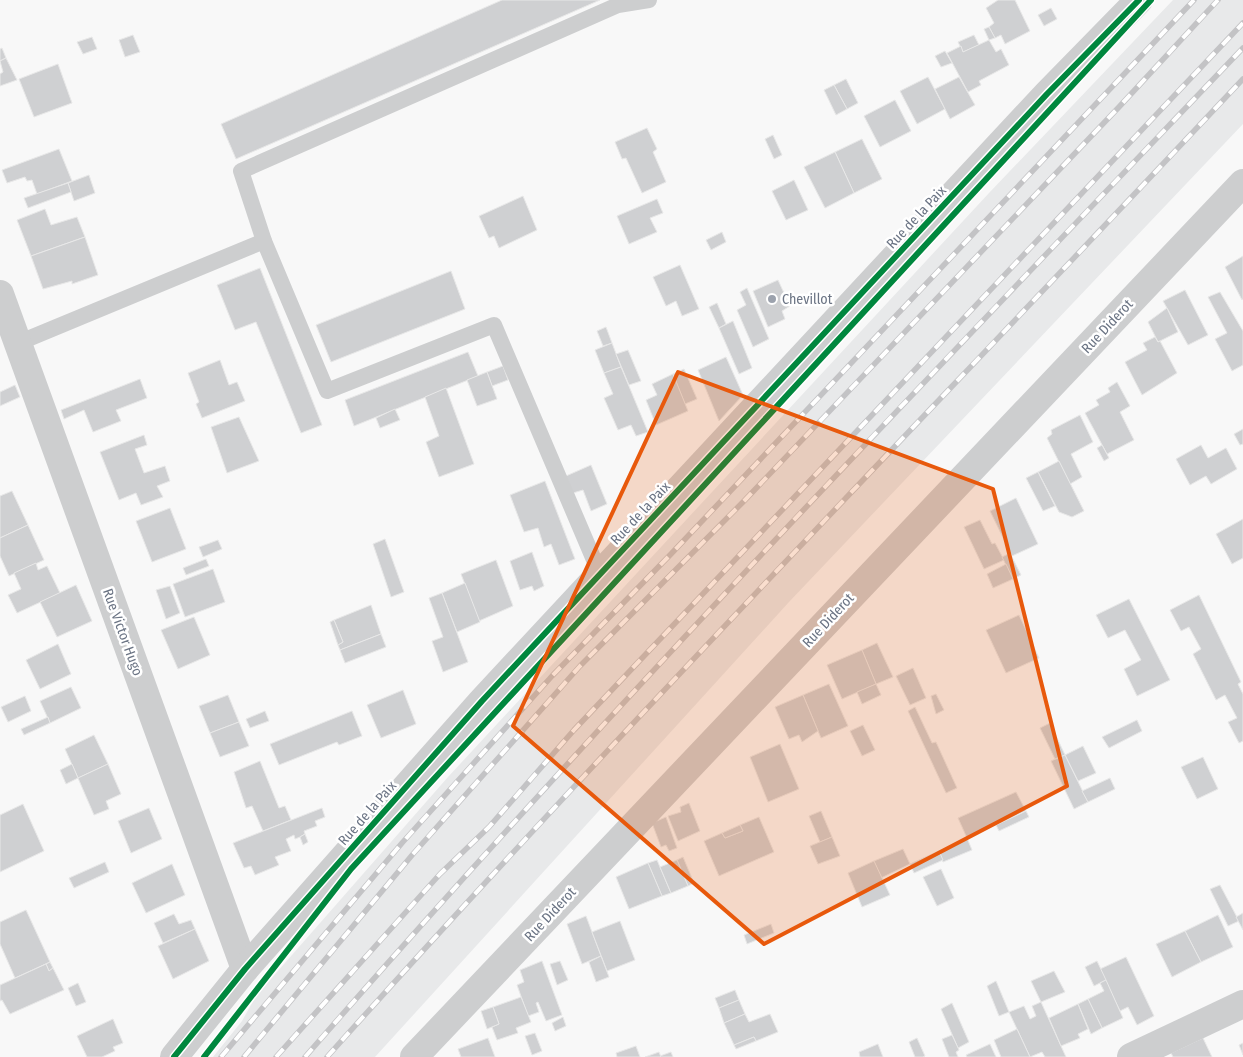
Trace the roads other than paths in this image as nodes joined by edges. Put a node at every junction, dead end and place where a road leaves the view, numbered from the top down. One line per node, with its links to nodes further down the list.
1 (649, 0): 4 (lane)
2 (1139, 0): 7 (street, Rue de la Paix)
3 (1243, 183): 11 (street, Rue Diderot)
4 (264, 241): 6 (lane); 7 (lane)
5 (0, 294): 6 (street, Rue Victor Hugo)
6 (18, 343): 8 (street, Rue Victor Hugo)
7 (600, 574): 8 (street, Rue de la Paix)
8 (245, 969): 10 (street, Rue de la Paix)
9 (1243, 1004): 12 (street)
10 (174, 1057)
11 (414, 1057)
12 (1131, 1057)

